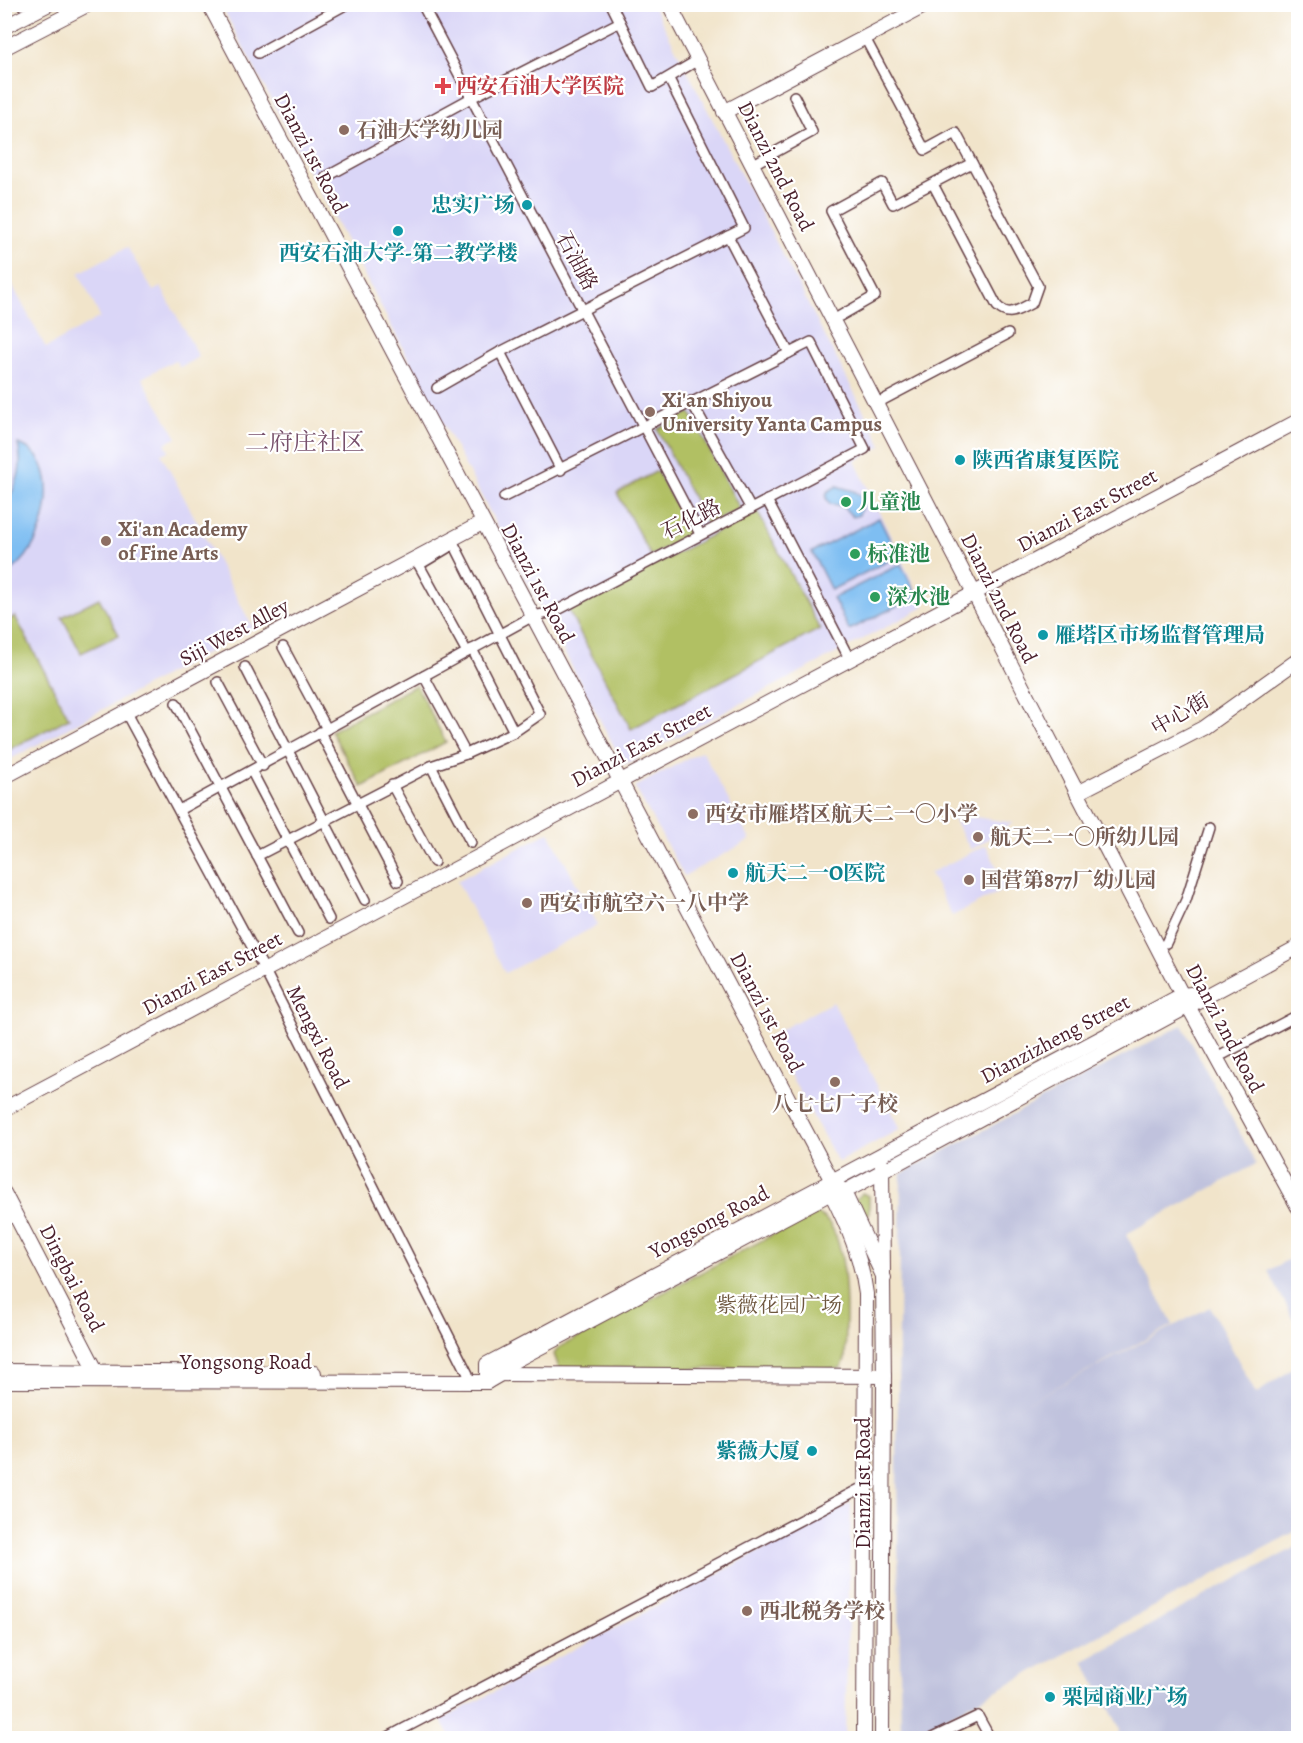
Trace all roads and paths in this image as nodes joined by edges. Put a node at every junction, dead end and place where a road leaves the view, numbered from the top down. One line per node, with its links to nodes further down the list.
1 (49, 4): 12 (main road)
2 (89, 4): 14 (main road)
3 (209, 4): 40 (main road, Dianzi 1st Road)
4 (347, 4): 15 (street)
5 (422, 4): 19 (street, 石油路)
6 (611, 4): 11 (street)
7 (669, 4): 16 (main road, Dianzi 2nd Road)
8 (679, 4): 20 (main road, Dianzi 2nd Road)
9 (911, 4): 20 (main road)
10 (928, 4): 13 (main road)
11 (620, 22): 17 (street); 19 (street)
12 (4, 27)
13 (865, 38): 20 (main road); 22 (street)
14 (4, 48)
15 (258, 53)
16 (698, 60): 17 (street); 20 (main road, Dianzi 2nd Road)
17 (669, 78): 25 (street)
18 (794, 96): 21 (street)
19 (471, 98): 23 (street); 26 (street, 石油路)
20 (726, 107): 21 (main road, Dianzi 2nd Road); 42 (main road, Dianzi 2nd Road)
21 (759, 161): 27 (main road, Dianzi 2nd Road)
22 (972, 163): 24 (street); 24 (street)
23 (326, 177)
24 (933, 184): 27 (street)
25 (728, 236): 26 (street); 30 (street)
26 (582, 310): 29 (street); 35 (street, 石油路)
27 (840, 316): 32 (main road, Dianzi 2nd Road)
28 (1008, 334): 32 (street)
29 (500, 352): 31 (street); 36 (street)
30 (789, 353): 33 (street); 38 (street, 石化路)
31 (437, 388)
32 (883, 400): 42 (main road, Dianzi 2nd Road)
33 (692, 401): 35 (street); 39 (street)
34 (1299, 421): 42 (main road, Dianzi East Street)
35 (644, 427): 36 (street); 41 (street, 石油路)
36 (561, 470): 37 (street)
37 (504, 497)
38 (767, 500): 39 (street, 石化路); 47 (street)
39 (750, 509): 41 (street, 石化路)
40 (482, 523): 43 (main road, Dianzi 1st Road); 53 (main road, Siji West Alley)
41 (700, 534): 43 (street, 石化路)
42 (977, 592): 47 (main road, Dianzi East Street); 65 (main road, Dianzi 2nd Road)
43 (532, 616): 44 (street, 石化路); 62 (main road, Dianzi 1st Road)
44 (499, 635): 46 (street, 石化路); 46 (street); 55 (street)
45 (283, 647): 54 (street)
46 (470, 651): 50 (street, 石化路); 55 (street)
47 (849, 658): 62 (main road, Dianzi East Street)
48 (1299, 660): 65 (main road, 中心街)
49 (245, 667): 56 (street)
50 (424, 675): 54 (street, 石化路); 57 (street)
51 (218, 682): 59 (street)
52 (176, 703): 64 (street)
53 (126, 713): 61 (main road, Siji West Alley); 67 (street, Mengxi Road)
54 (324, 730): 56 (street, 石化路); 66 (street)
55 (514, 732): 57 (street)
56 (288, 751): 59 (street, 石化路); 68 (street)
57 (466, 754): 58 (street)
58 (431, 765): 63 (street); 71 (street)
59 (263, 766): 60 (street, 石化路)
60 (252, 772): 64 (street, 石化路); 70 (street)
61 (4, 777)
62 (621, 780): 81 (main road, Dianzi East Street); 88 (main road, Dianzi 1st Road)
63 (392, 785): 66 (street); 73 (street)
64 (221, 788): 67 (street, 石化路); 72 (street)
65 (1081, 791): 79 (main road, Dianzi 2nd Road); 82 (main road, Dianzi 2nd Road)
66 (358, 803): 68 (street); 74 (street)
67 (179, 810): 81 (street, Mengxi Road)
68 (324, 821): 70 (street); 75 (street)
69 (1209, 827): 79 (street)
70 (287, 840): 72 (street); 76 (street)
71 (471, 843)
72 (257, 856): 77 (street)
73 (434, 862)
74 (398, 881)
75 (365, 900)
76 (329, 919)
77 (298, 933)
78 (1299, 938): 82 (main road, Dianzizheng Street)
79 (1166, 943): 82 (main road, Dianzi 2nd Road)
80 (1299, 947): 82 (main road, Dianzizheng Street)
81 (264, 969): 85 (main road, Dianzi East Street); 98 (street, Mengxi Road)
82 (1189, 999): 84 (main road, Dianzi 2nd Road); 86 (main road, Dianzizheng Street); 87 (main road, Dianzizheng Street); 91 (main road, Dianzi 2nd Road)
83 (1299, 1015): 84 (street)
84 (1224, 1054): 89 (main road, Dianzi 2nd Road)
85 (4, 1109)
86 (882, 1156): 87 (main road, Dianzi 1st Road); 88 (main road, Dianzizheng Street)
87 (882, 1171): 88 (main road, Dianzizheng Street); 92 (main road, Dianzi 1st Road)
88 (836, 1188): 92 (main road); 94 (main road, Dianzi 1st Road); 96 (main road, Yongsong Road)
89 (1299, 1190)
90 (4, 1193): 97 (main road, Dingbai Road)
91 (1299, 1207)
92 (884, 1278): 95 (main road, Dianzi 1st Road)
93 (4, 1371): 97 (main road, Yongsong Road)
94 (866, 1376): 95 (main road); 96 (main road); 100 (main road, Dianzi 1st Road)
95 (884, 1376): 103 (main road, Dianzi 1st Road)
96 (491, 1377): 98 (main road, Yongsong Road)
97 (100, 1378): 98 (main road, Yongsong Road); 99 (main road, Yongsong Road)
98 (468, 1378)
99 (4, 1381)
100 (865, 1486): 101 (street); 102 (main road, Dianzi 1st Road)
101 (386, 1738)
102 (864, 1738)
103 (882, 1738)
104 (932, 1738): 105 (street)
105 (990, 1738)

